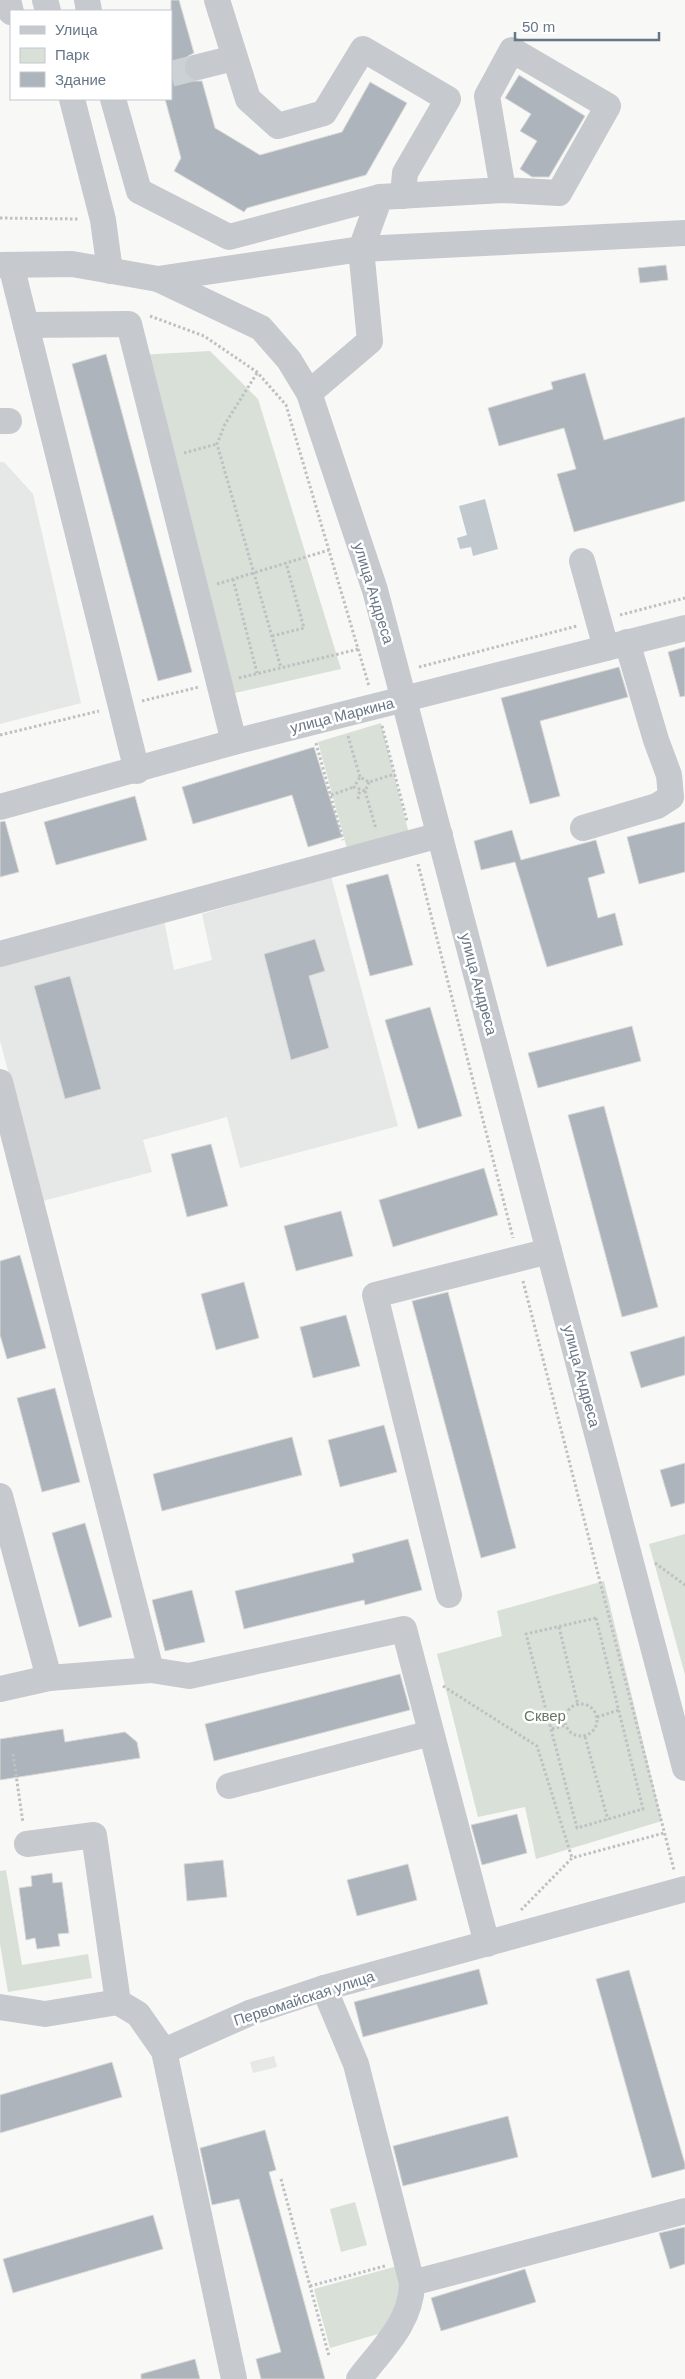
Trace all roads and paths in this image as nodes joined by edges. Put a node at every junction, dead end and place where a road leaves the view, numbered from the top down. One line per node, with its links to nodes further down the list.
1 (217, 0): 2 (street)
2 (234, 58): 3 (street); 7 (street)
3 (198, 67)
4 (77, 100): 13 (street)
5 (113, 100): 7 (street)
6 (503, 190): 6 (street); 7 (street)
7 (391, 197): 11 (street)
8 (0, 218): 9 (path)
9 (89, 219)
10 (685, 233): 11 (street)
11 (361, 249): 14 (street); 18 (street)
12 (5, 265): 13 (street); 16 (street)
13 (110, 271): 14 (street)
14 (158, 279): 18 (street, улица Андреса)
15 (143, 313): 17 (path)
16 (26, 325): 36 (street); 39 (street)
17 (257, 372): 19 (path); 21 (path)
18 (310, 393): 38 (street, улица Андреса)
19 (217, 444): 20 (path); 24 (path)
20 (178, 454)
21 (329, 550): 23 (path); 32 (path)
22 (582, 561): 28 (street)
23 (286, 563): 24 (path); 30 (path)
24 (254, 573): 25 (path); 30 (path)
25 (233, 579): 26 (path); 35 (path)
26 (212, 586)
27 (685, 598): 28 (path)
28 (599, 621): 31 (street); 34 (path)
29 (685, 628): 31 (street, улица Маркина)
30 (272, 636): 33 (path)
31 (617, 645): 38 (street, улица Маркина); 55 (street)
32 (359, 649): 33 (path); 37 (path)
33 (281, 668): 35 (path)
34 (418, 668)
35 (257, 674): 36 (path)
36 (219, 682): 39 (path); 44 (street)
37 (370, 688)
38 (404, 700): 44 (street, улица Маркина); 57 (street, улица Андреса)
39 (122, 706): 41 (path); 45 (street)
40 (381, 723): 46 (path)
41 (0, 735)
42 (339, 736): 47 (path)
43 (323, 740): 52 (path)
44 (234, 742): 45 (street, улица Маркина)
45 (138, 771): 54 (street, улица Маркина)
46 (394, 774): 48 (path); 58 (path)
47 (360, 777): 48 (path); 49 (path)
48 (369, 782): 51 (path)
49 (354, 787): 50 (path); 52 (path)
50 (360, 789): 51 (path); 53 (path)
51 (365, 791): 56 (path)
52 (331, 795): 59 (path)
53 (358, 799)
54 (0, 807)
55 (583, 828)
56 (378, 835)
57 (440, 835): 58 (street); 62 (street, улица Андреса)
58 (413, 842): 59 (street); 63 (path)
59 (349, 860): 60 (street)
60 (0, 954)
61 (0, 1082): 70 (street)
62 (549, 1250): 63 (street); 81 (street, улица Андреса)
63 (517, 1257): 67 (street); 84 (path)
64 (0, 1496): 71 (street)
65 (655, 1563): 66 (path)
66 (685, 1585)
67 (449, 1594)
68 (559, 1627): 73 (path); 74 (path); 77 (path)
69 (415, 1669): 70 (street); 78 (street); 86 (path)
70 (152, 1670): 71 (street)
71 (49, 1678): 72 (street)
72 (0, 1689)
73 (578, 1705): 75 (path); 76 (path)
74 (619, 1710): 75 (path); 83 (path)
75 (597, 1716): 79 (path)
76 (566, 1725): 77 (path); 79 (path)
77 (552, 1729): 83 (path)
78 (432, 1732): 82 (street); 89 (street)
79 (585, 1737): 83 (path)
80 (13, 1754): 85 (path)
81 (685, 1768)
82 (228, 1786)
83 (608, 1820)
84 (664, 1833): 86 (path); 87 (path)
85 (27, 1844): 91 (street)
86 (572, 1858): 88 (path)
87 (682, 1890): 89 (street, Первомайская улица)
88 (520, 1911)
89 (487, 1944): 90 (street, Первомайская улица)
90 (324, 1988): 93 (street, Первомайская улица); 96 (street)
91 (118, 2002): 92 (street); 93 (street)
92 (0, 2007)
93 (164, 2051): 99 (street)
94 (281, 2179): 97 (path)
95 (685, 2211): 96 (street)
96 (409, 2272): 97 (path); 100 (street)
97 (310, 2286): 98 (path)
98 (329, 2356)
99 (234, 2379)
100 (359, 2379)

